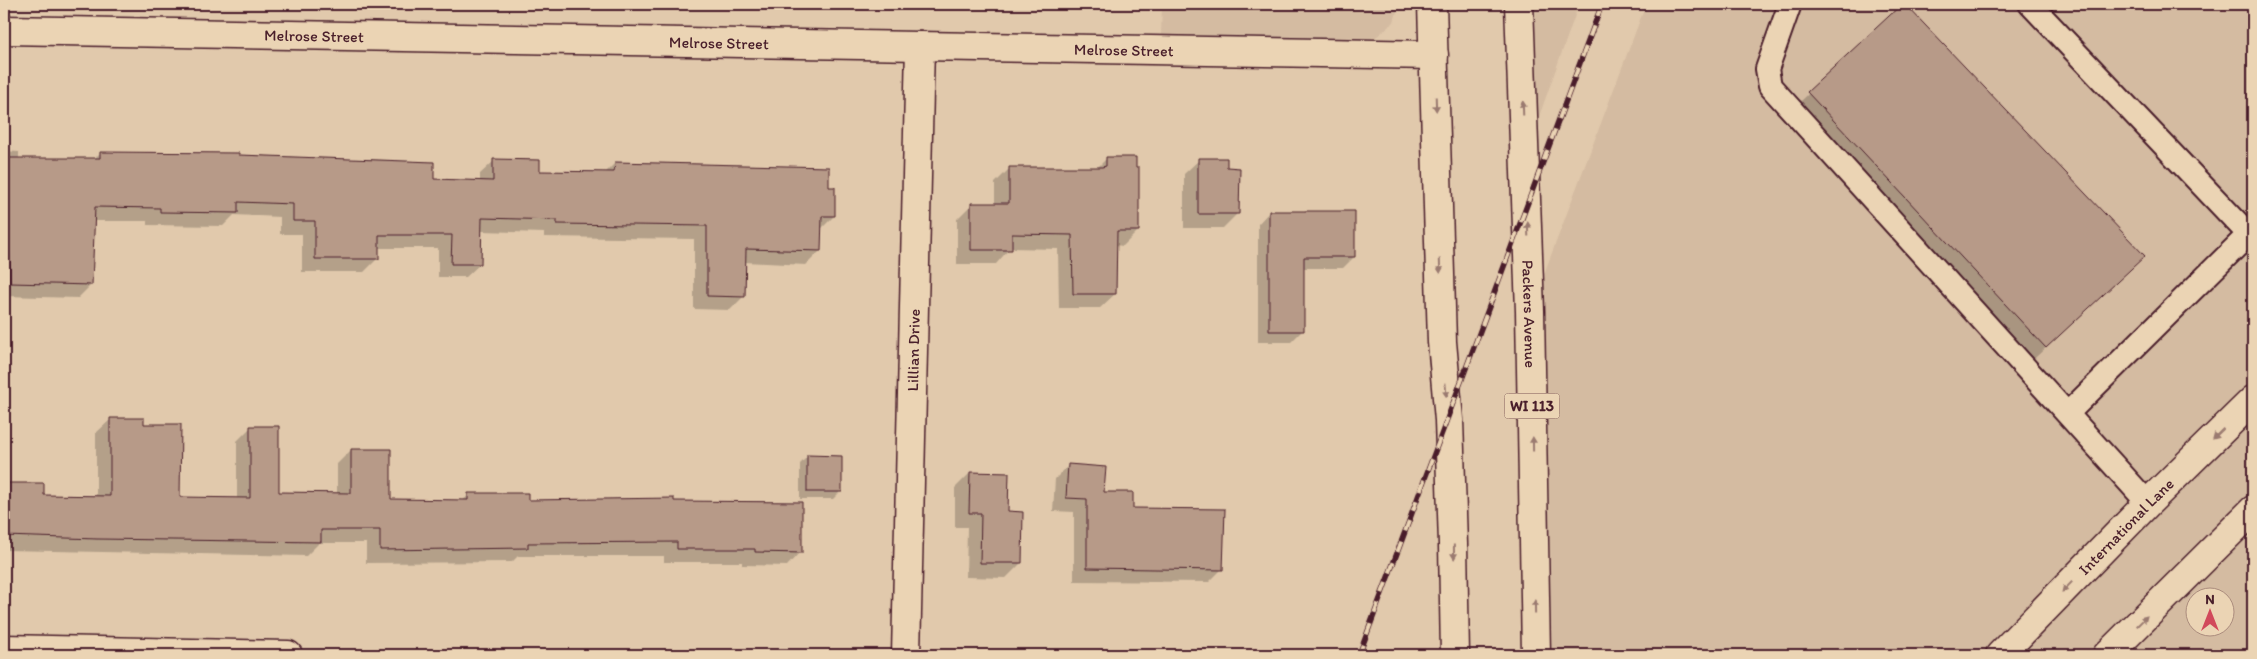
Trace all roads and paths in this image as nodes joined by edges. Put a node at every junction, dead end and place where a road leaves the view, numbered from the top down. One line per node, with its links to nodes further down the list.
1 (1432, 4): 7 (street)
2 (1519, 4): 17 (street, Packers Avenue / WI 113, one-way to 2)
3 (1790, 4): 10 (lane)
4 (2030, 4): 8 (lane)
5 (4, 30): 6 (street, Melrose Street)
6 (920, 46): 7 (street, Melrose Street); 15 (street, Lillian Drive)
7 (1434, 55): 16 (street, one-way to 16)
8 (2251, 236): 10 (lane)
9 (2253, 400): 11 (street, International Lane, one-way to 11)
10 (2068, 414): 11 (lane)
11 (2148, 503): 18 (street, International Lane, one-way to 18)
12 (2253, 510): 19 (street, one-way to 12)
13 (4, 649): 14 (street)
14 (288, 655)
15 (906, 655)
16 (1455, 655)
17 (1536, 655)
18 (2000, 655)
19 (2107, 655)

